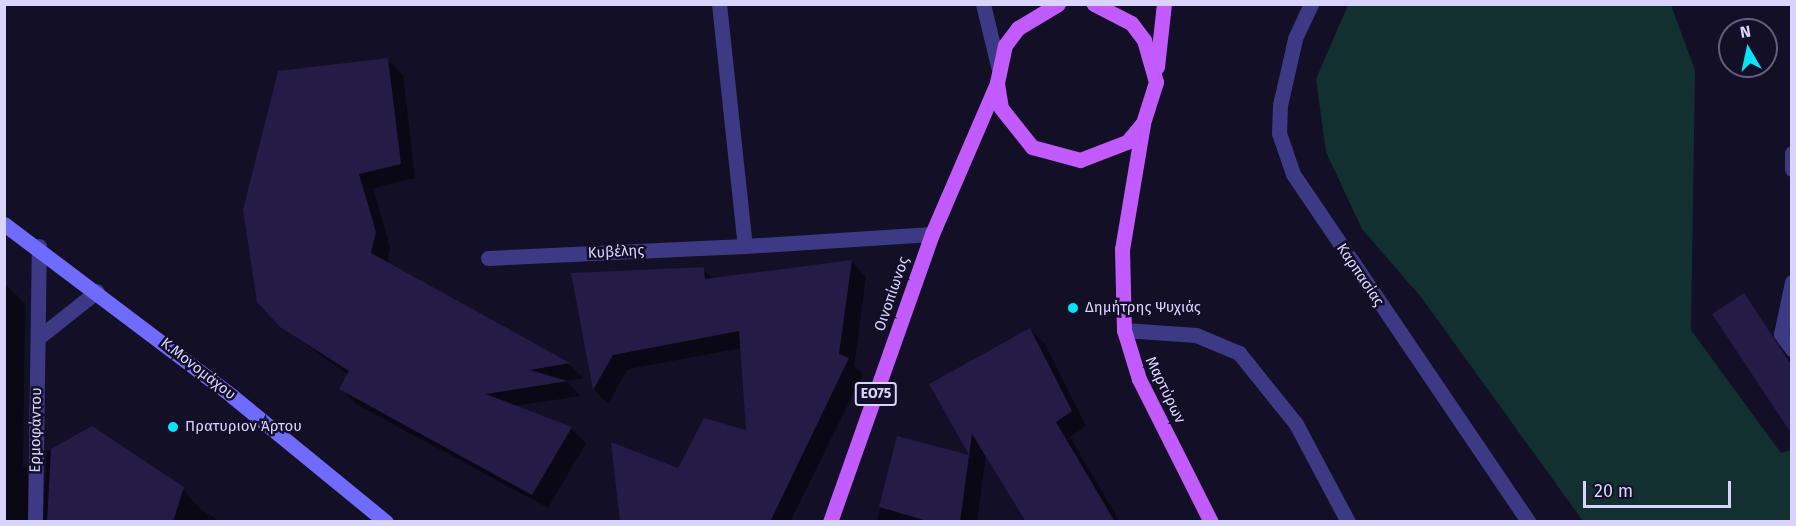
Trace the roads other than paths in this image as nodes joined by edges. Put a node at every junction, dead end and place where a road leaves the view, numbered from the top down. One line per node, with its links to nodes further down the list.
1 (719, 4): 20 (street)
2 (983, 4): 11 (street)
3 (1028, 4): 10 (main road, ΕΟ75)
4 (1058, 4): 10 (main road)
5 (1094, 4): 9 (main road)
6 (1112, 4): 9 (street)
7 (1164, 4): 12 (main road, Μαρτύρων)
8 (1311, 4): 32 (street, Καρπασίας)
9 (1131, 23): 12 (main road)
10 (1017, 28): 11 (main road, ΕΟ75)
11 (998, 66): 13 (main road, ΕΟ75)
12 (1156, 82): 14 (main road, Μαρτύρων)
13 (997, 83): 14 (main road, ΕΟ75); 18 (main road, Οινοπίωνος / ΕΟ75)
14 (1143, 123): 24 (main road, Μαρτύρων)
15 (1791, 153): 16 (street)
16 (1791, 169)
17 (4, 224): 19 (main road, Κ.Μονομάχου)
18 (932, 234): 20 (street, Κυβέλης); 29 (main road, Οινοπίωνος / ΕΟ75)
19 (39, 246): 23 (main road, Κ.Μονομάχου); 25 (street, Ερμοφάντου)
20 (744, 246): 21 (street, Κυβέλης)
21 (488, 258)
22 (1791, 282): 26 (street)
23 (97, 291): 25 (street); 28 (main road, Κ.Μονομάχου)
24 (1124, 330): 30 (main road, Μαρτύρων); 31 (street)
25 (38, 338): 27 (street, Ερμοφάντου)
26 (1791, 350)
27 (35, 522)
28 (386, 522)
29 (830, 522)
30 (1211, 522)
31 (1348, 522)
32 (1529, 522)

